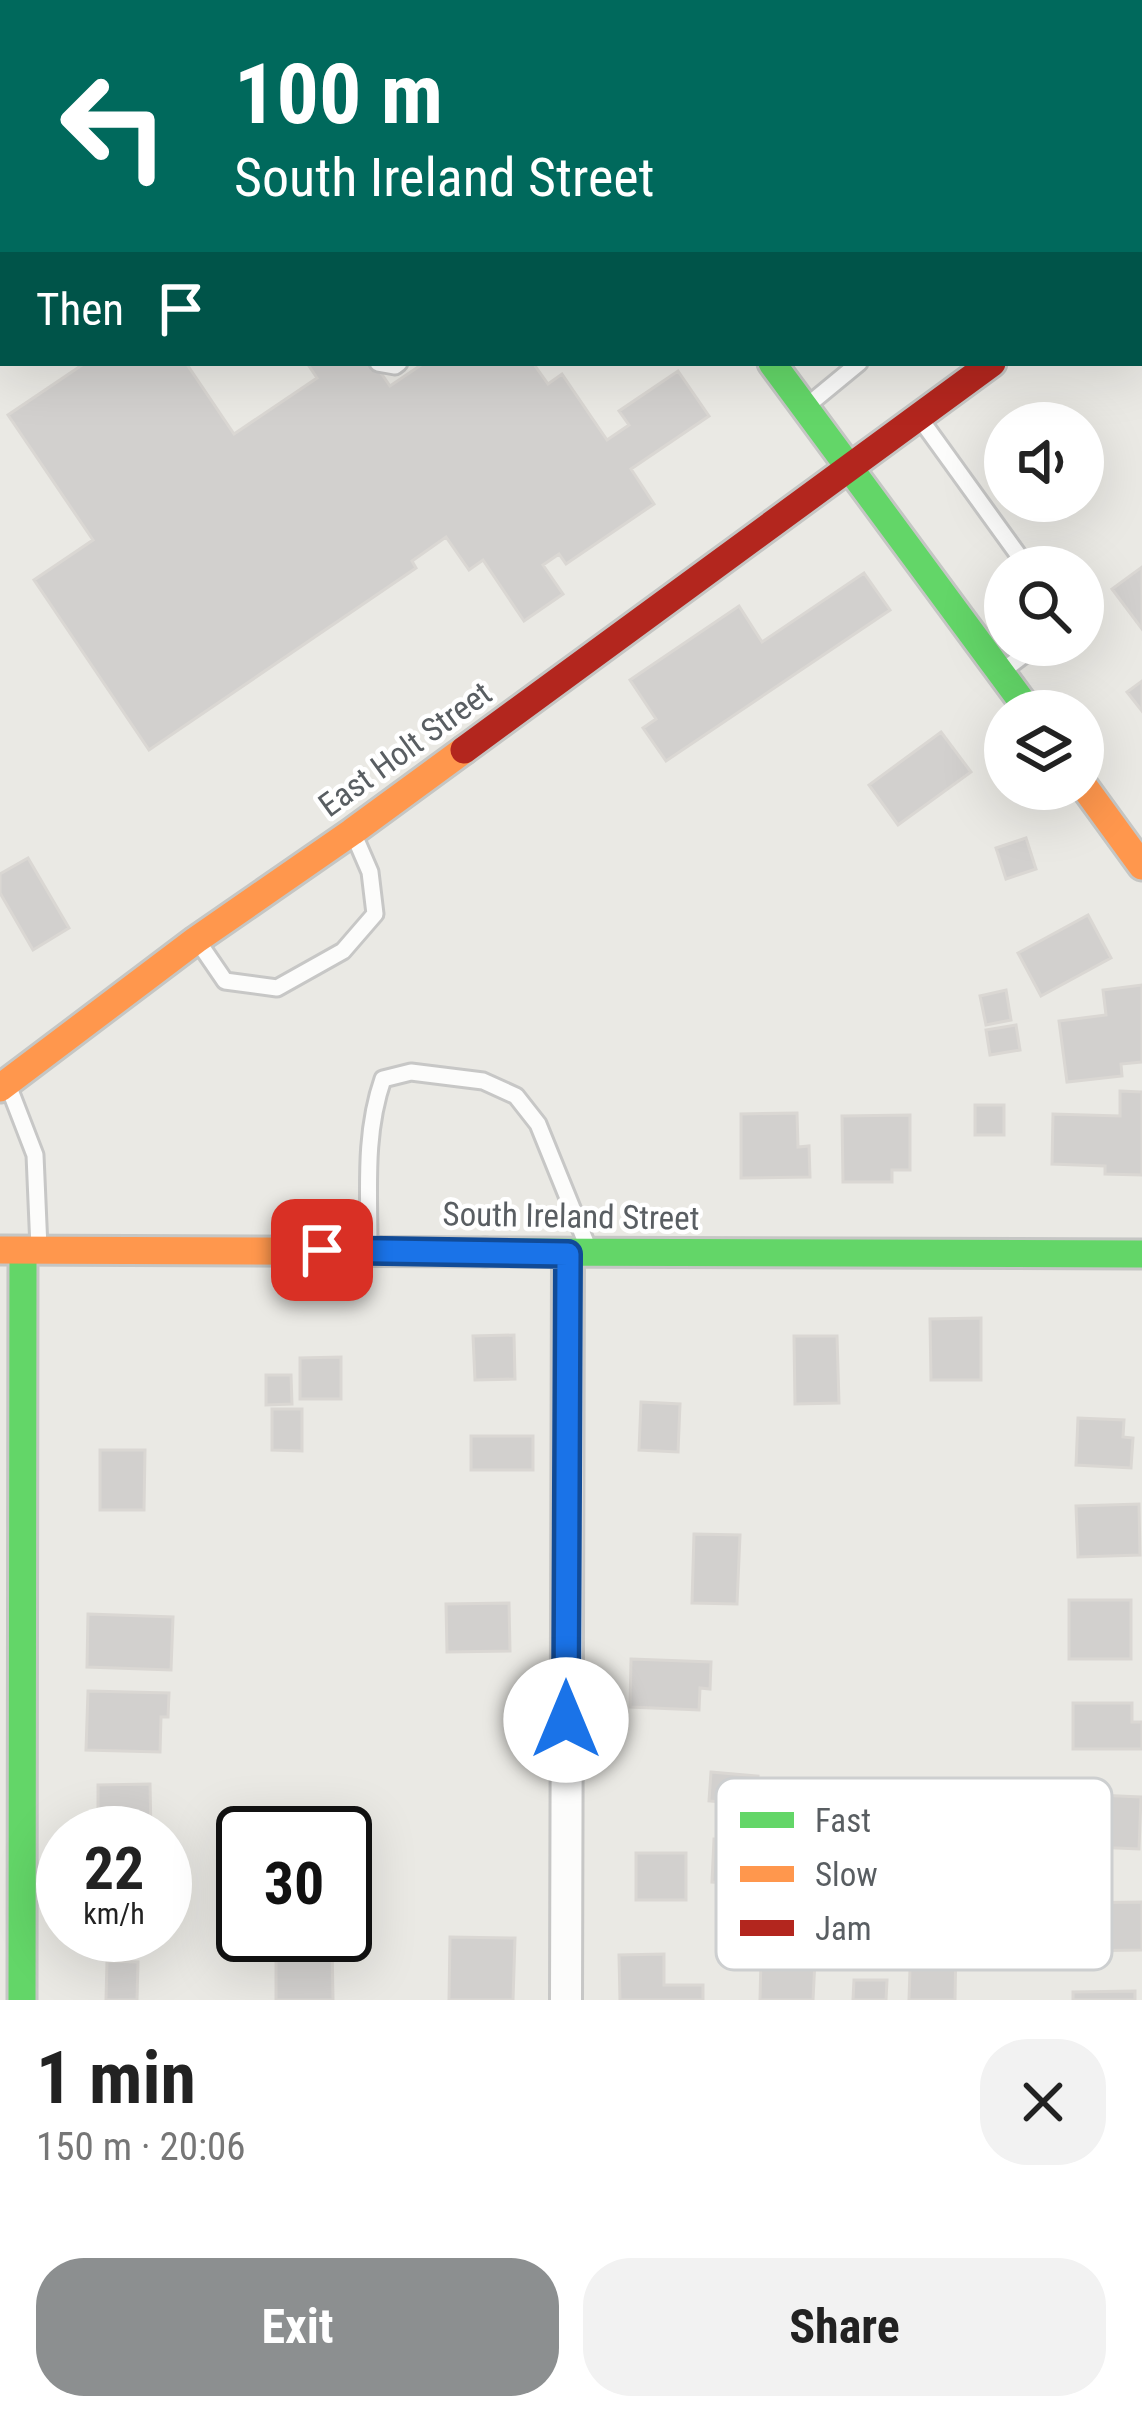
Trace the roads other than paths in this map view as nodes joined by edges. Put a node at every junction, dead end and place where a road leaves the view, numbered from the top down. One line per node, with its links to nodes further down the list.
1 (774, 366): 4 (street)
2 (855, 366): 4 (lane)
3 (988, 366): 5 (street, East Holt Street)
4 (806, 407): 6 (street)
5 (919, 418): 6 (street, East Holt Street); 7 (lane)
6 (851, 467): 9 (street); 12 (street, East Holt Street)
7 (1012, 546)
8 (1009, 666): 9 (lane)
9 (1001, 672): 10 (street)
10 (1014, 690)
11 (1101, 810): 13 (street)
12 (352, 832): 14 (street, East Holt Street); 14 (lane)
13 (1142, 866)
14 (196, 940): 15 (street, East Holt Street)
15 (4, 1085): 17 (lane)
16 (369, 1250): 17 (street, South Ireland Street); 18 (street, South Ireland Street); 18 (lane)
17 (21, 1251): 20 (street)
18 (579, 1254): 19 (street, South Ireland Street); 21 (street)
19 (1142, 1255)
20 (22, 2000)
21 (566, 2000)

